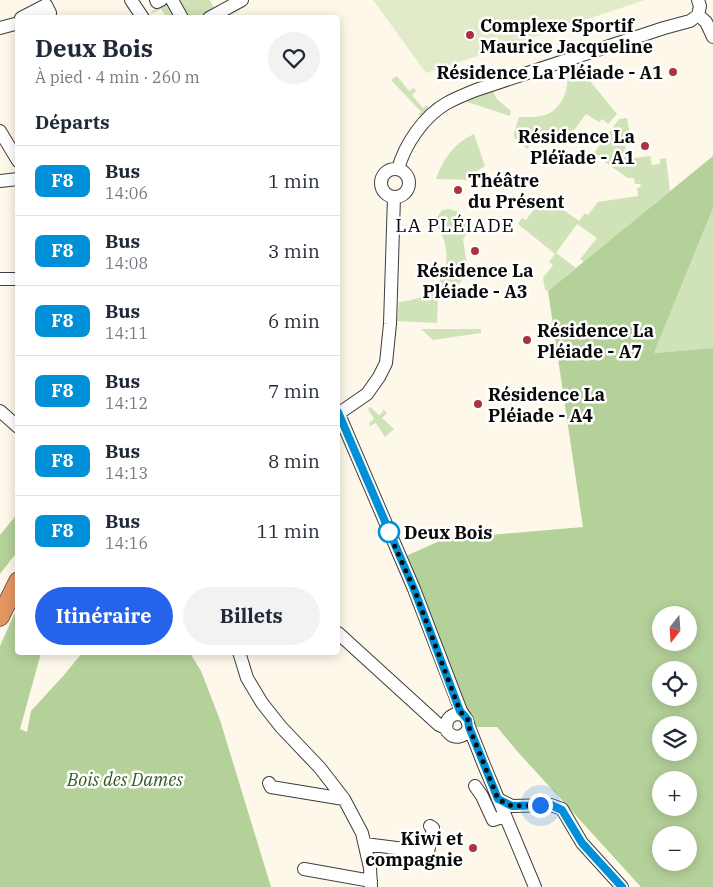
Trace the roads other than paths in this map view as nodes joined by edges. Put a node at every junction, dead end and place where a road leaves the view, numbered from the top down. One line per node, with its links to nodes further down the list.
1 (156, 0): 2 (street)
2 (161, 0)
3 (172, 0): 11 (street)
4 (242, 0): 12 (street)
5 (698, 0): 13 (street)
6 (131, 1): 9 (street); 10 (street)
7 (30, 15): 8 (street)
8 (47, 15)
9 (133, 15)
10 (141, 15)
11 (180, 15)
12 (214, 15)
13 (698, 15): 16 (street); 19 (street)
14 (15, 23): 15 (street)
15 (0, 28)
16 (713, 37)
17 (0, 131): 18 (street)
18 (15, 156)
19 (398, 169): 22 (street); 22 (street)
20 (15, 179): 21 (street)
21 (0, 181)
22 (394, 197): 26 (street)
23 (0, 279): 24 (street)
24 (15, 279)
25 (0, 411): 28 (street)
26 (340, 412)
27 (340, 418): 35 (street)
28 (15, 424)
29 (15, 572): 31 (highway)
30 (15, 587): 32 (highway)
31 (0, 589)
32 (0, 617)
33 (340, 635): 35 (street)
34 (240, 655): 41 (street)
35 (452, 719): 36 (street); 37 (street)
36 (469, 727): 37 (street); 38 (street)
37 (459, 737): 38 (street)
38 (484, 765): 42 (street)
39 (269, 783): 41 (street)
40 (475, 786): 43 (street)
41 (344, 799): 45 (street)
42 (498, 799): 43 (street); 49 (street)
43 (505, 816): 48 (street)
44 (430, 826): 45 (street)
45 (365, 844): 47 (street)
46 (304, 869): 47 (street)
47 (371, 884)
48 (535, 887)
49 (622, 887)

